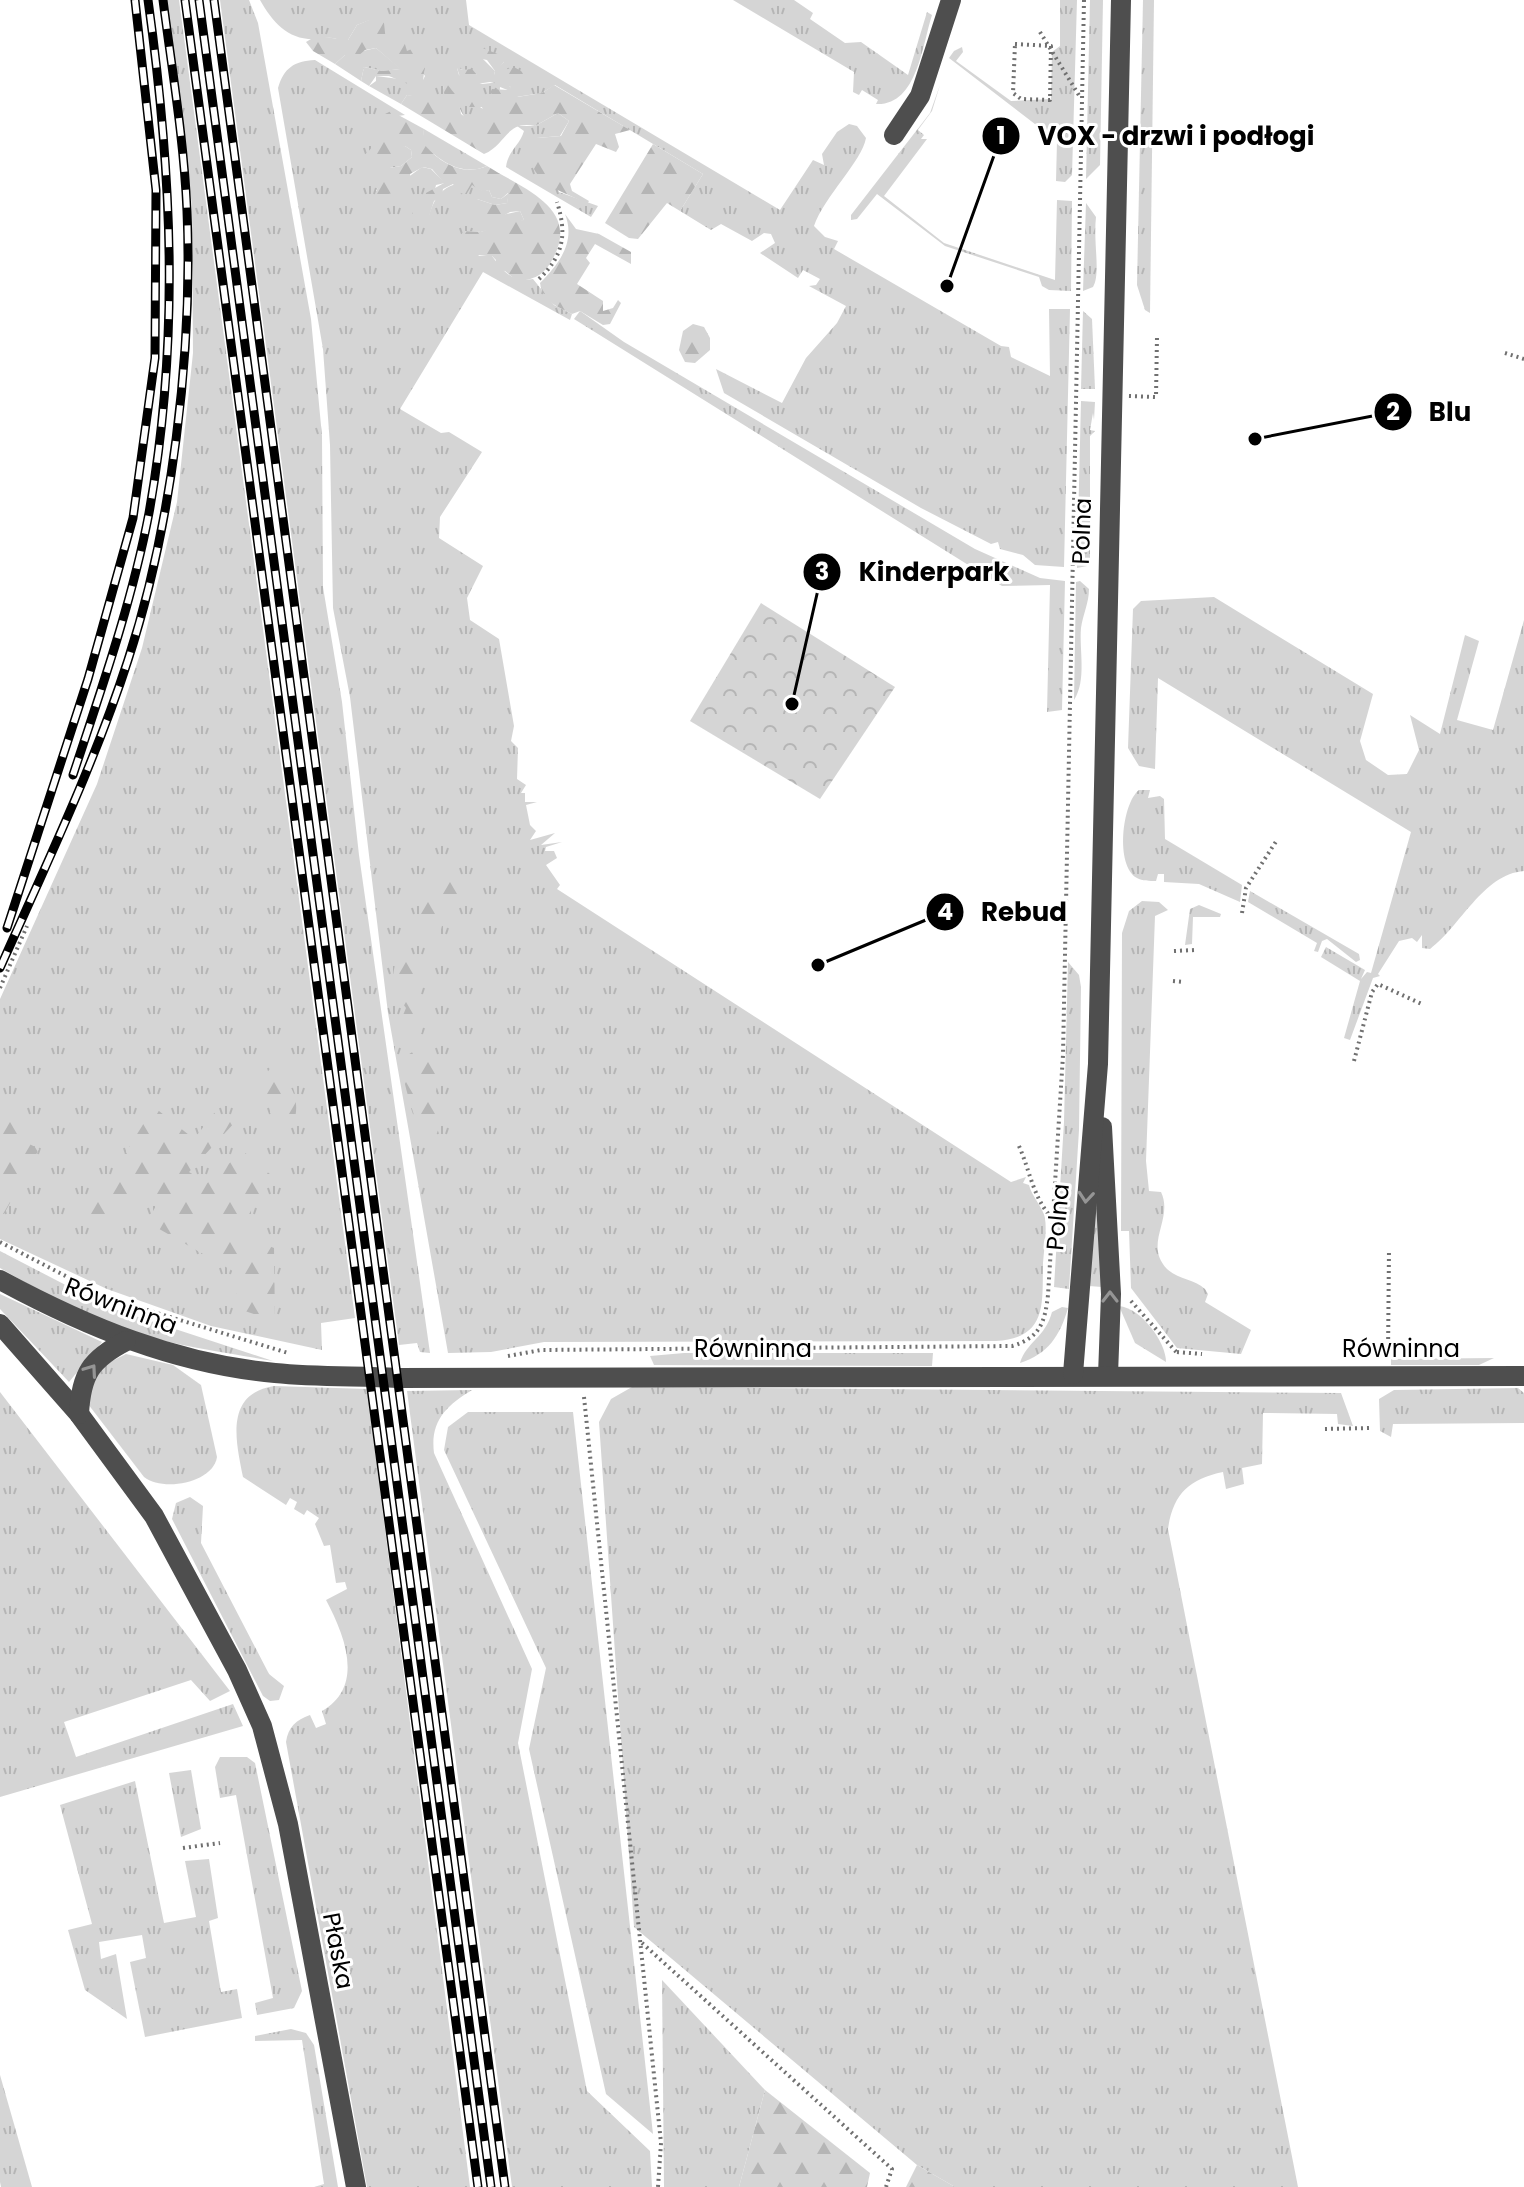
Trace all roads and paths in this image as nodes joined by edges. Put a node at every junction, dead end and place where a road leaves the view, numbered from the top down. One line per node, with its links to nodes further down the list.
1 (951, 0): 7 (street)
2 (1084, 0): 6 (path)
3 (1121, 0): 22 (street, Polna)
4 (1040, 32): 5 (path)
5 (1051, 46): 5 (path); 6 (path)
6 (1081, 99): 24 (path)
7 (894, 135)
8 (557, 202): 9 (path)
9 (539, 279)
10 (1505, 353): 11 (path)
11 (1524, 359)
12 (1277, 840): 13 (path)
13 (1242, 913)
14 (27, 926): 19 (path)
15 (1195, 950): 16 (path)
16 (1174, 951)
17 (1173, 981): 18 (path)
18 (1184, 982)
19 (0, 988)
20 (1424, 1005): 21 (path)
21 (1354, 1061)
22 (1098, 1064): 32 (street, Polna, one-way to 32); 33 (street, Polna, one-way to 22)
23 (1019, 1146): 24 (path)
24 (1051, 1217): 31 (path)
25 (0, 1242): 30 (path)
26 (1389, 1249): 34 (path)
27 (0, 1280): 29 (street, Równinna)
28 (0, 1324): 37 (street, Płaska)
29 (126, 1341): 35 (street, Równinna); 37 (street, one-way to 29)
30 (293, 1354)
31 (498, 1358)
32 (1073, 1374): 33 (street, Równinna); 35 (street, Równinna)
33 (1108, 1375): 34 (street, Równinna)
34 (1388, 1375): 36 (street, Równinna)
35 (582, 1376): 42 (path)
36 (1524, 1376)
37 (79, 1414): 43 (street, Płaska)
38 (1371, 1428): 39 (path)
39 (1325, 1429)
40 (220, 1843): 41 (path)
41 (183, 1848)
42 (640, 1941): 44 (path); 45 (path)
43 (356, 2187)
44 (658, 2187)
45 (886, 2187)

